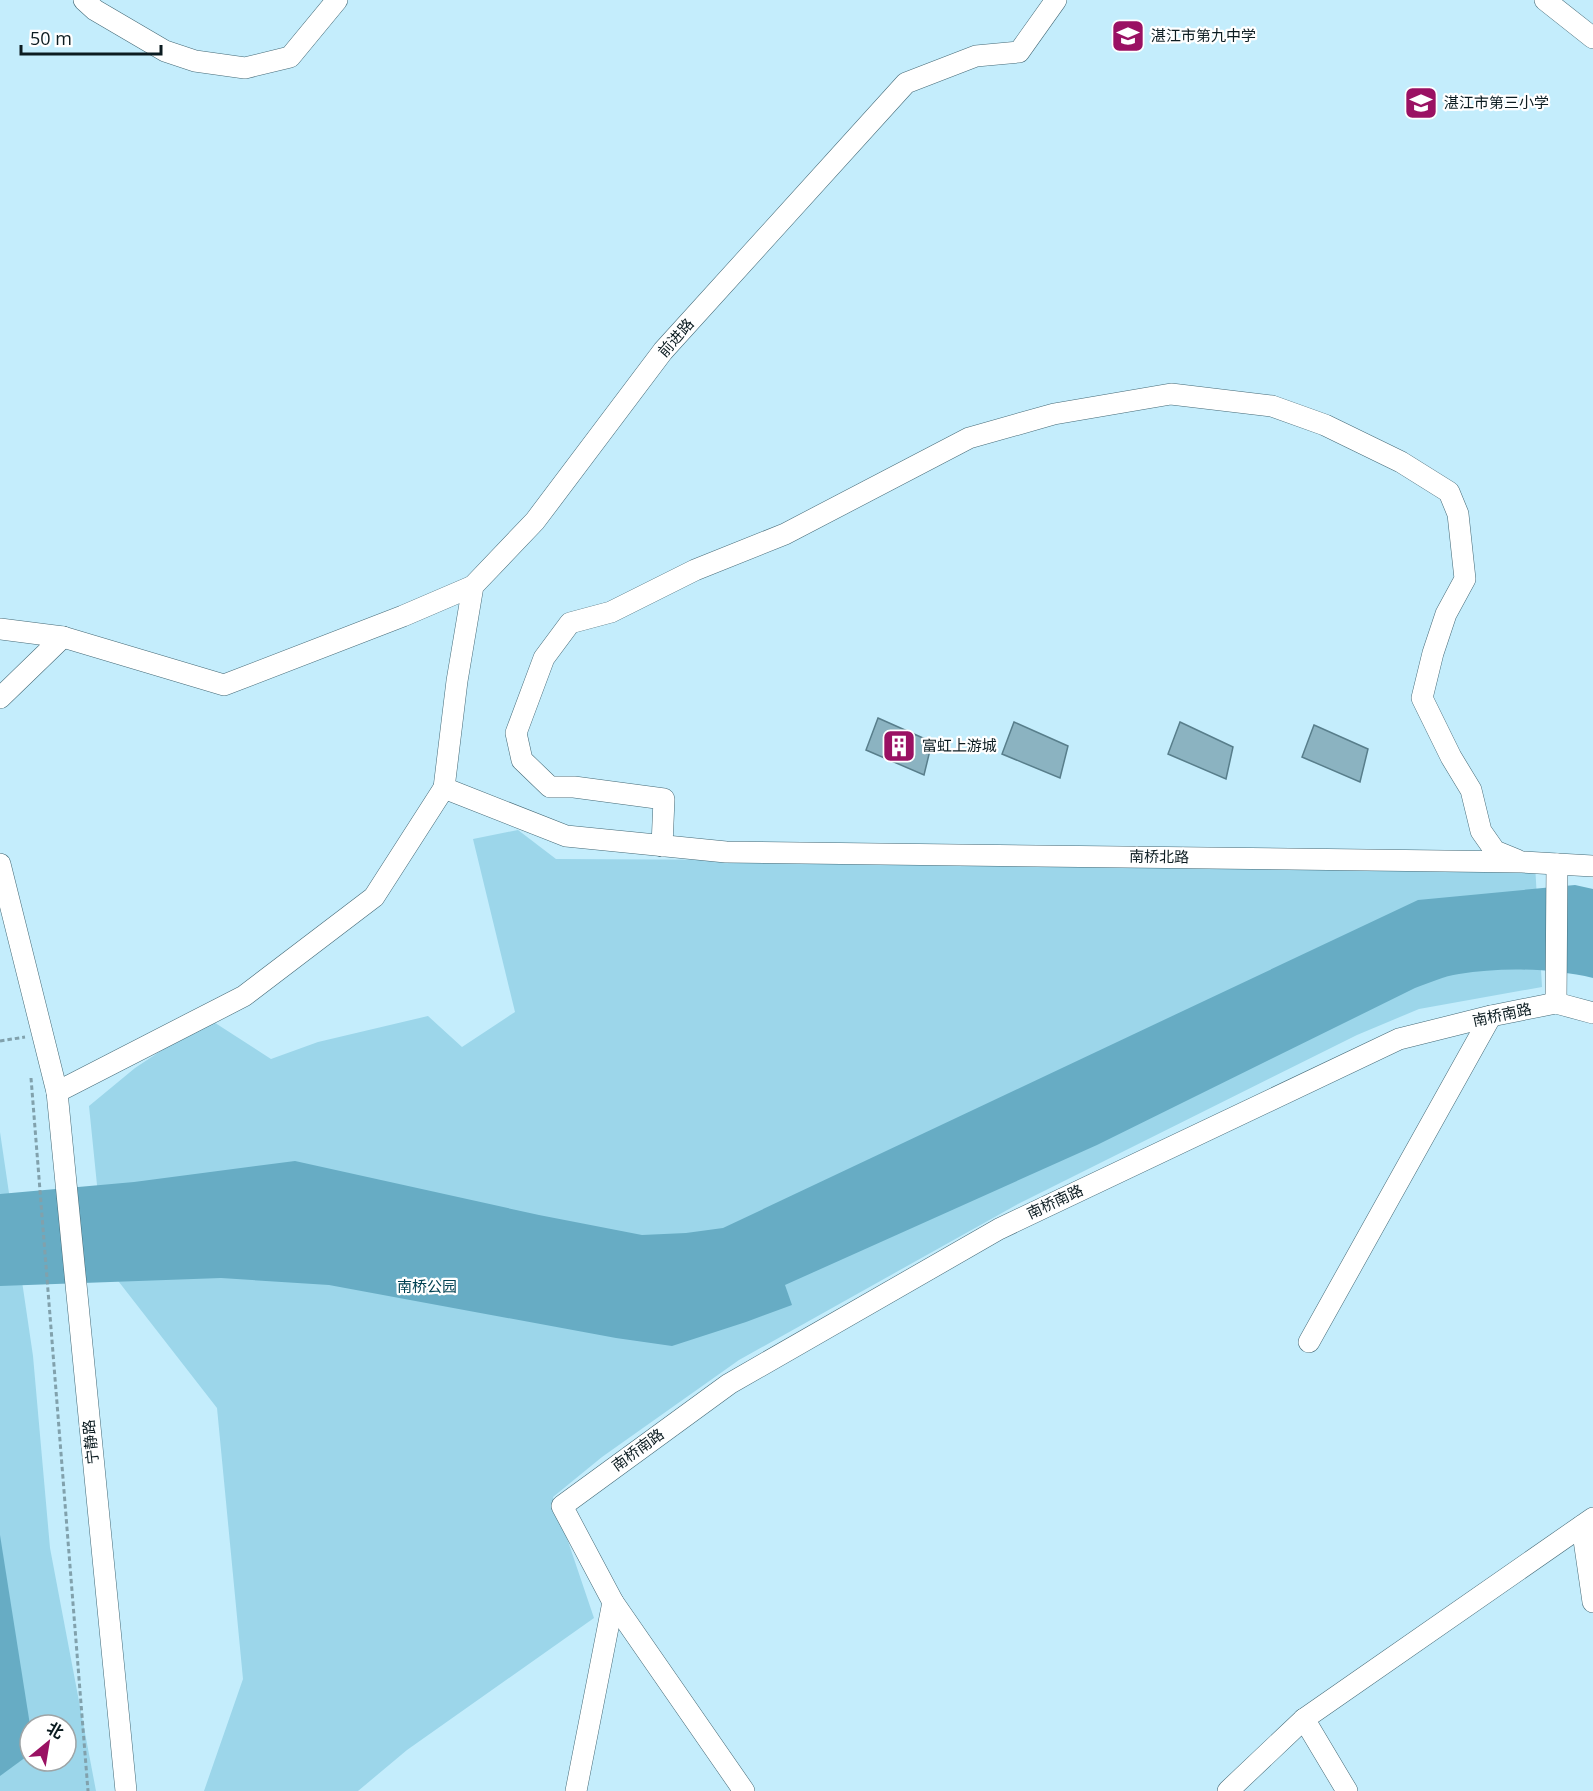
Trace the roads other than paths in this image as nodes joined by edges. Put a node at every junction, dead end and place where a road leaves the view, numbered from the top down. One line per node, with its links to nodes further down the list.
1 (84, 0): 2 (street)
2 (337, 0)
3 (1056, 0): 6 (street, 前进路)
4 (1545, 0): 5 (street)
5 (1593, 38)
6 (473, 585): 8 (street); 10 (street)
7 (0, 629): 8 (street)
8 (63, 638): 9 (street)
9 (0, 698)
10 (444, 788): 11 (street, 南桥北路); 19 (street)
11 (662, 846): 12 (street, 南桥北路); 12 (street)
12 (1522, 862): 14 (street, 南桥北路)
13 (0, 864): 19 (street, 宁静路)
14 (1557, 864): 15 (street, 南桥北路); 16 (street)
15 (1593, 866)
16 (1556, 1003): 17 (street, 南桥南路); 18 (street, 南桥南路)
17 (1593, 1013)
18 (1491, 1016): 20 (street); 22 (street, 南桥南路)
19 (57, 1092): 25 (street, 宁静路)
20 (1309, 1342)
21 (1587, 1522): 23 (street); 24 (street)
22 (613, 1602): 26 (street); 27 (street)
23 (1593, 1602)
24 (1304, 1719): 28 (street); 29 (street)
25 (126, 1791)
26 (576, 1791)
27 (744, 1791)
28 (1228, 1791)
29 (1347, 1791)

